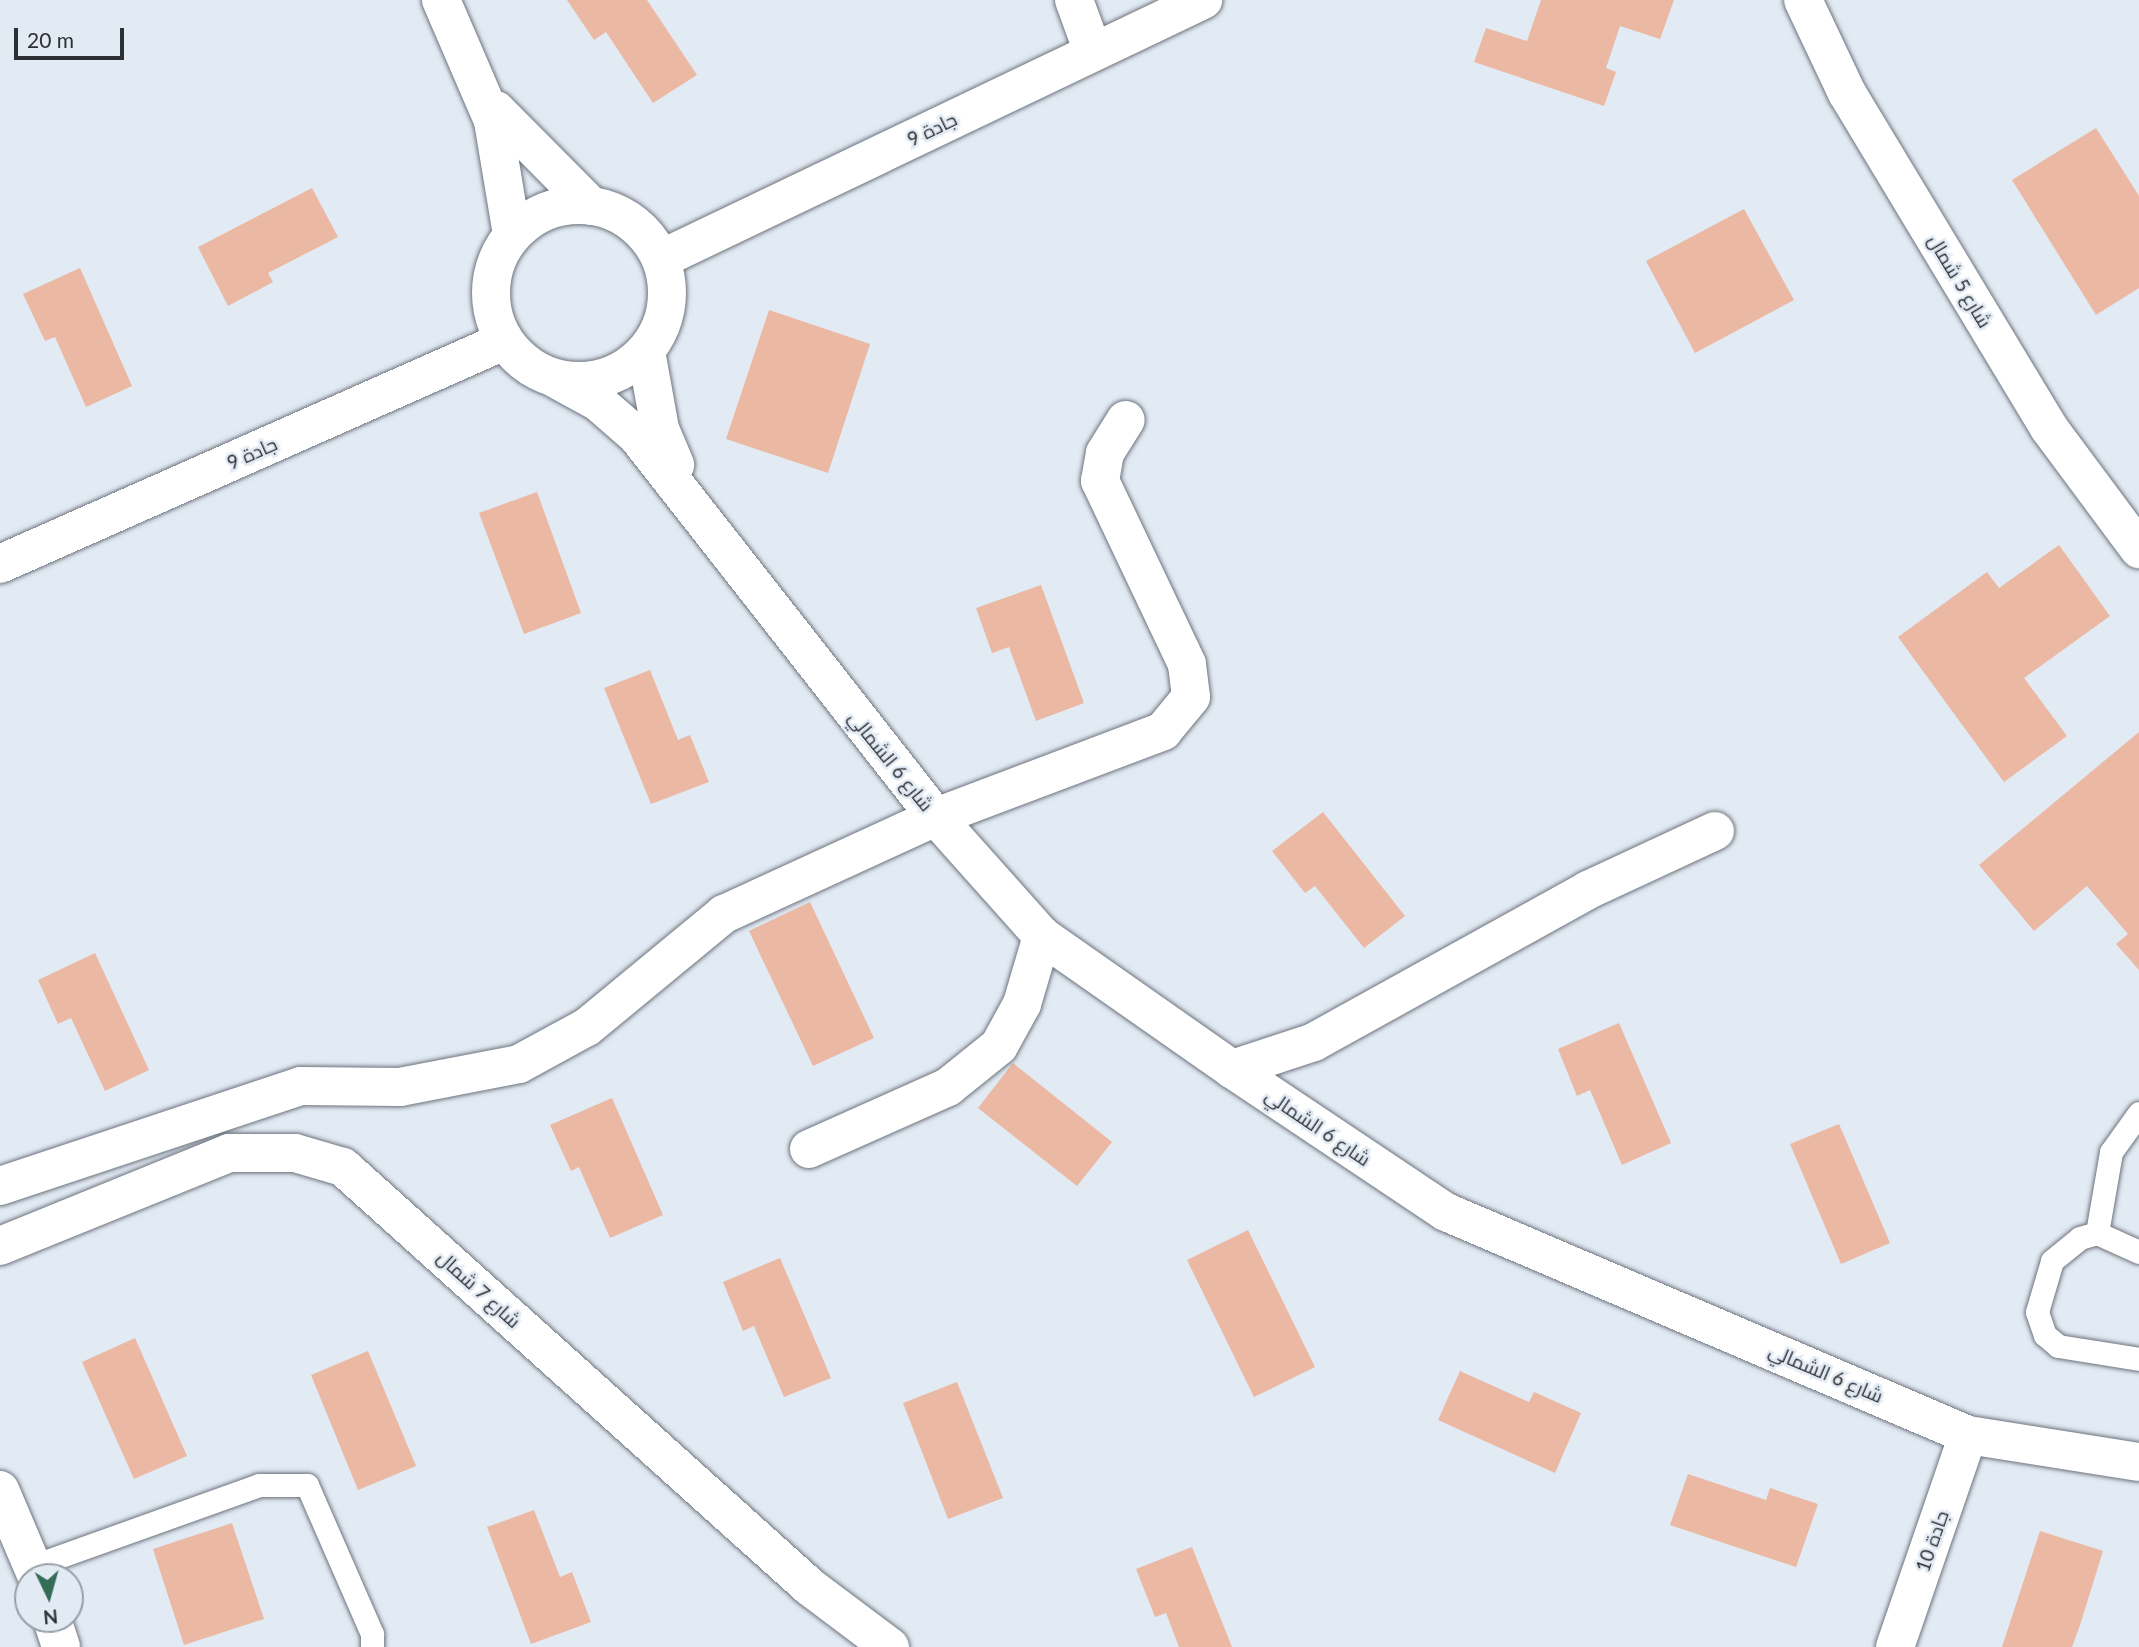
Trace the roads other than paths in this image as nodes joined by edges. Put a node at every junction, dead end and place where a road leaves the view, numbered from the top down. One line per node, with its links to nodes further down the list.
1 (441, 0): 6 (street)
2 (1074, 0): 5 (street)
3 (1203, 0): 5 (street, جادة 9)
4 (1803, 0): 15 (street, شارع 5 شمال)
5 (1093, 52): 9 (street, جادة 9)
6 (481, 88): 7 (street); 8 (street)
7 (591, 206): 8 (street); 9 (street)
8 (512, 235): 10 (street)
9 (661, 259): 11 (street)
10 (504, 341): 12 (street); 16 (street, جادة 9)
11 (646, 351): 12 (street); 14 (street, شارع 6 الشمالي)
12 (556, 379): 14 (street, شارع 6 الشمالي)
13 (1126, 420): 17 (street)
14 (689, 503): 17 (street, شارع 6 الشمالي)
15 (2139, 548)
16 (0, 564)
17 (936, 817): 19 (street, شارع 6 الشمالي); 23 (street)
18 (1715, 831): 20 (street)
19 (1042, 936): 20 (street, شارع 6 الشمالي); 22 (street)
20 (1232, 1069): 28 (street, شارع 6 الشمالي)
21 (2139, 1113): 24 (lane)
22 (809, 1149)
23 (0, 1186)
24 (2098, 1233): 26 (lane); 27 (lane)
25 (0, 1246): 34 (street, شارع 7 شمال)
26 (2139, 1252)
27 (2139, 1359)
28 (1968, 1435): 29 (street, شارع 6 الشمالي); 35 (street, جادة 10)
29 (2139, 1462)
30 (0, 1490): 31 (street)
31 (32, 1563)
32 (56, 1563): 33 (lane)
33 (372, 1647)
34 (890, 1647)
35 (1895, 1647)

